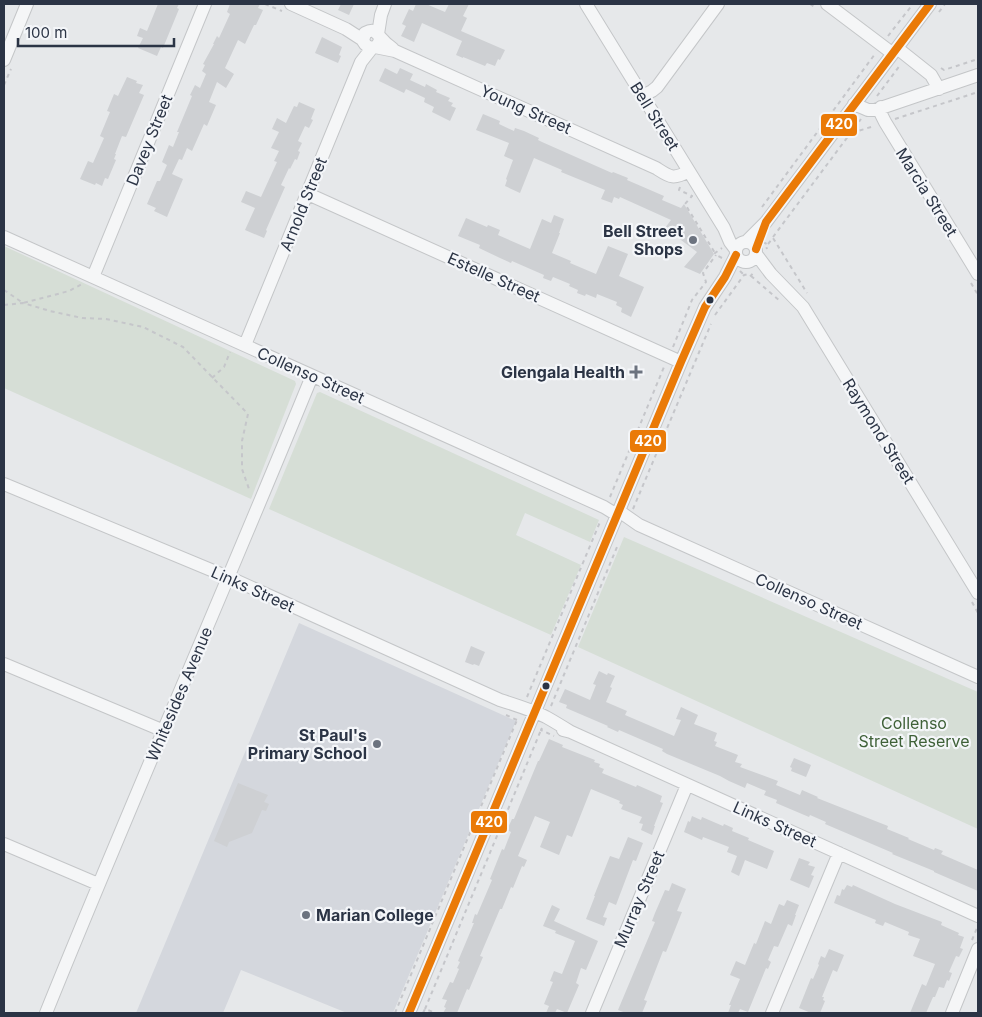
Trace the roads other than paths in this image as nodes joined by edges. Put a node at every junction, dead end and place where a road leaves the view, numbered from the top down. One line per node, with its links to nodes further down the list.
1 (27, 4): 11 (street)
2 (205, 4): 23 (street, Davey Street)
3 (586, 4): 15 (street, Bell Street)
4 (718, 4): 15 (street)
5 (826, 4): 10 (street)
6 (930, 4): 10 (street)
7 (287, 8): 9 (street, Young Street)
8 (383, 9): 9 (street, Arnold Street)
9 (371, 39): 18 (street, Young Street); 19 (street, Arnold Street)
10 (899, 52): 13 (street); 14 (street)
11 (4, 60)
12 (978, 76): 13 (street)
13 (939, 89): 17 (street)
14 (862, 93): 16 (street); 17 (street, Marcia Street)
15 (642, 96): 18 (street, Bell Street)
16 (854, 104): 17 (street); 21 (street)
17 (874, 107): 22 (street, Marcia Street)
18 (684, 169): 21 (street, Bell Street)
19 (308, 194): 24 (street, Arnold Street); 25 (street, Estelle Street)
20 (4, 237): 23 (street, Collenso Street)
21 (746, 256): 25 (street); 30 (street, Raymond Street)
22 (978, 274)
23 (93, 277): 24 (street, Collenso Street)
24 (244, 345): 26 (street, Collenso Street)
25 (675, 359): 28 (street)
26 (312, 376): 28 (street, Collenso Street); 29 (street, Whitesides Avenue)
27 (4, 484): 29 (street, Links Street)
28 (624, 517): 32 (street, Collenso Street); 33 (street)
29 (228, 577): 33 (street, Links Street); 34 (street, Whitesides Avenue)
30 (978, 593)
31 (4, 664): 34 (street)
32 (978, 677)
33 (533, 716): 35 (street, Links Street); 41 (street)
34 (164, 731): 38 (street, Whitesides Avenue)
35 (687, 785): 37 (street, Links Street); 43 (street, Murray Street)
36 (4, 844): 38 (street)
37 (839, 853): 39 (street, Links Street); 44 (street)
38 (98, 884): 42 (street, Whitesides Avenue)
39 (978, 916)
40 (978, 949): 45 (street)
41 (418, 1012)
42 (46, 1013)
43 (592, 1013)
44 (772, 1013)
45 (952, 1013)

